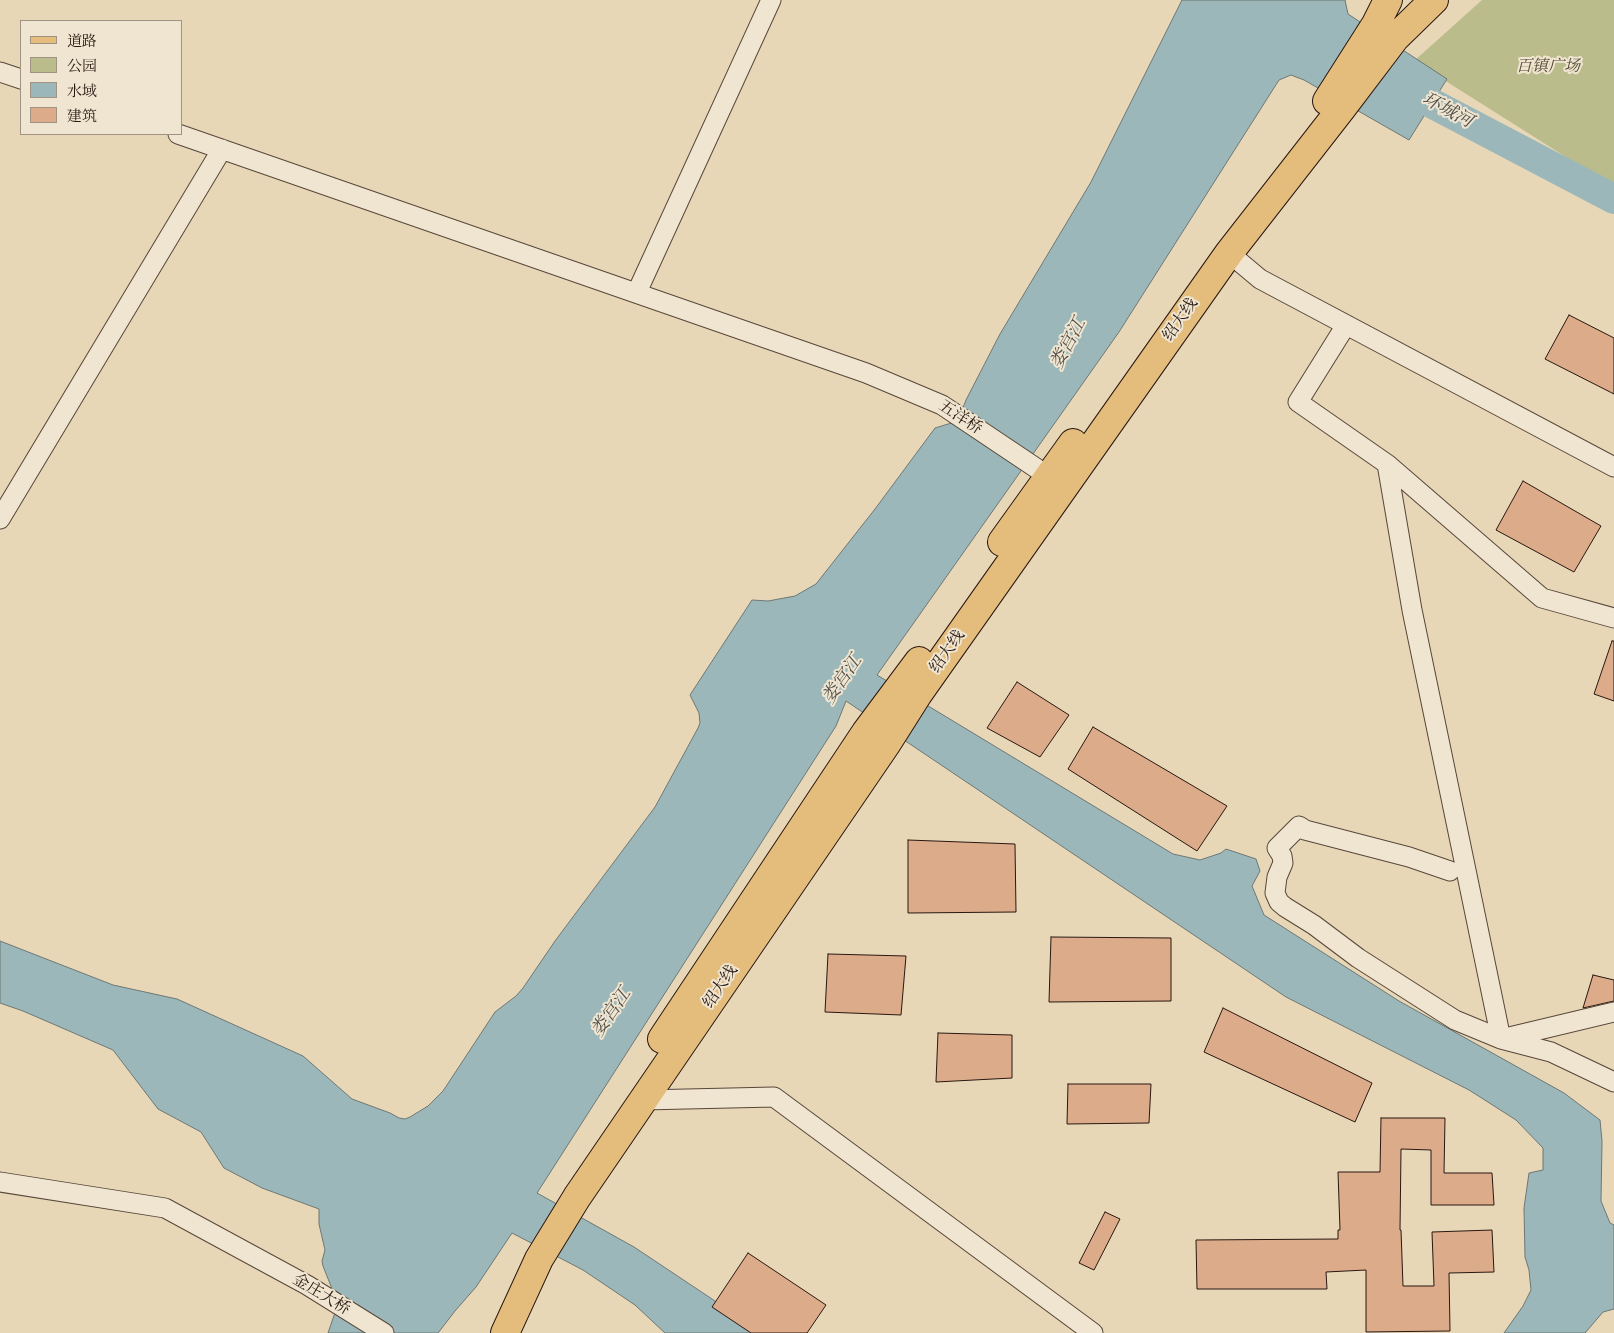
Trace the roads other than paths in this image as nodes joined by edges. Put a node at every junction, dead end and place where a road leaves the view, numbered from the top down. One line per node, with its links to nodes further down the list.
1 (771, 0): 12 (street)
2 (1388, 0): 5 (main road)
3 (1399, 0): 5 (main road)
4 (1434, 0): 5 (main road, 绍大线)
5 (1385, 31): 8 (main road, 绍大线)
6 (0, 72): 7 (street)
7 (20, 80)
8 (1335, 104): 11 (main road, 绍大线); 16 (main road, 绍大线)
9 (181, 135): 10 (street, 五洋桥)
10 (222, 149): 12 (street, 五洋桥); 17 (street)
11 (1229, 253): 13 (street); 19 (main road, 绍大线)
12 (637, 292): 16 (street, 五洋桥)
13 (1346, 324): 14 (street); 15 (street)
14 (1387, 464): 18 (street); 23 (street)
15 (1614, 467)
16 (1048, 476): 19 (main road, 绍大线)
17 (0, 520)
18 (1614, 618)
19 (910, 690): 20 (main road, 绍大线)
20 (877, 738): 25 (main road, 绍大线); 27 (main road, 绍大线)
21 (1450, 871): 23 (street)
22 (1614, 1012): 23 (street)
23 (1501, 1039): 24 (street)
24 (1614, 1082)
25 (643, 1100): 27 (main road, 绍大线); 32 (street)
26 (0, 1182): 29 (street, 金庄大桥)
27 (569, 1192): 28 (main road, 绍大线)
28 (532, 1254): 30 (main road, 绍大线); 31 (main road, 绍大线)
29 (384, 1333)
30 (485, 1333)
31 (504, 1333)
32 (1093, 1333)

